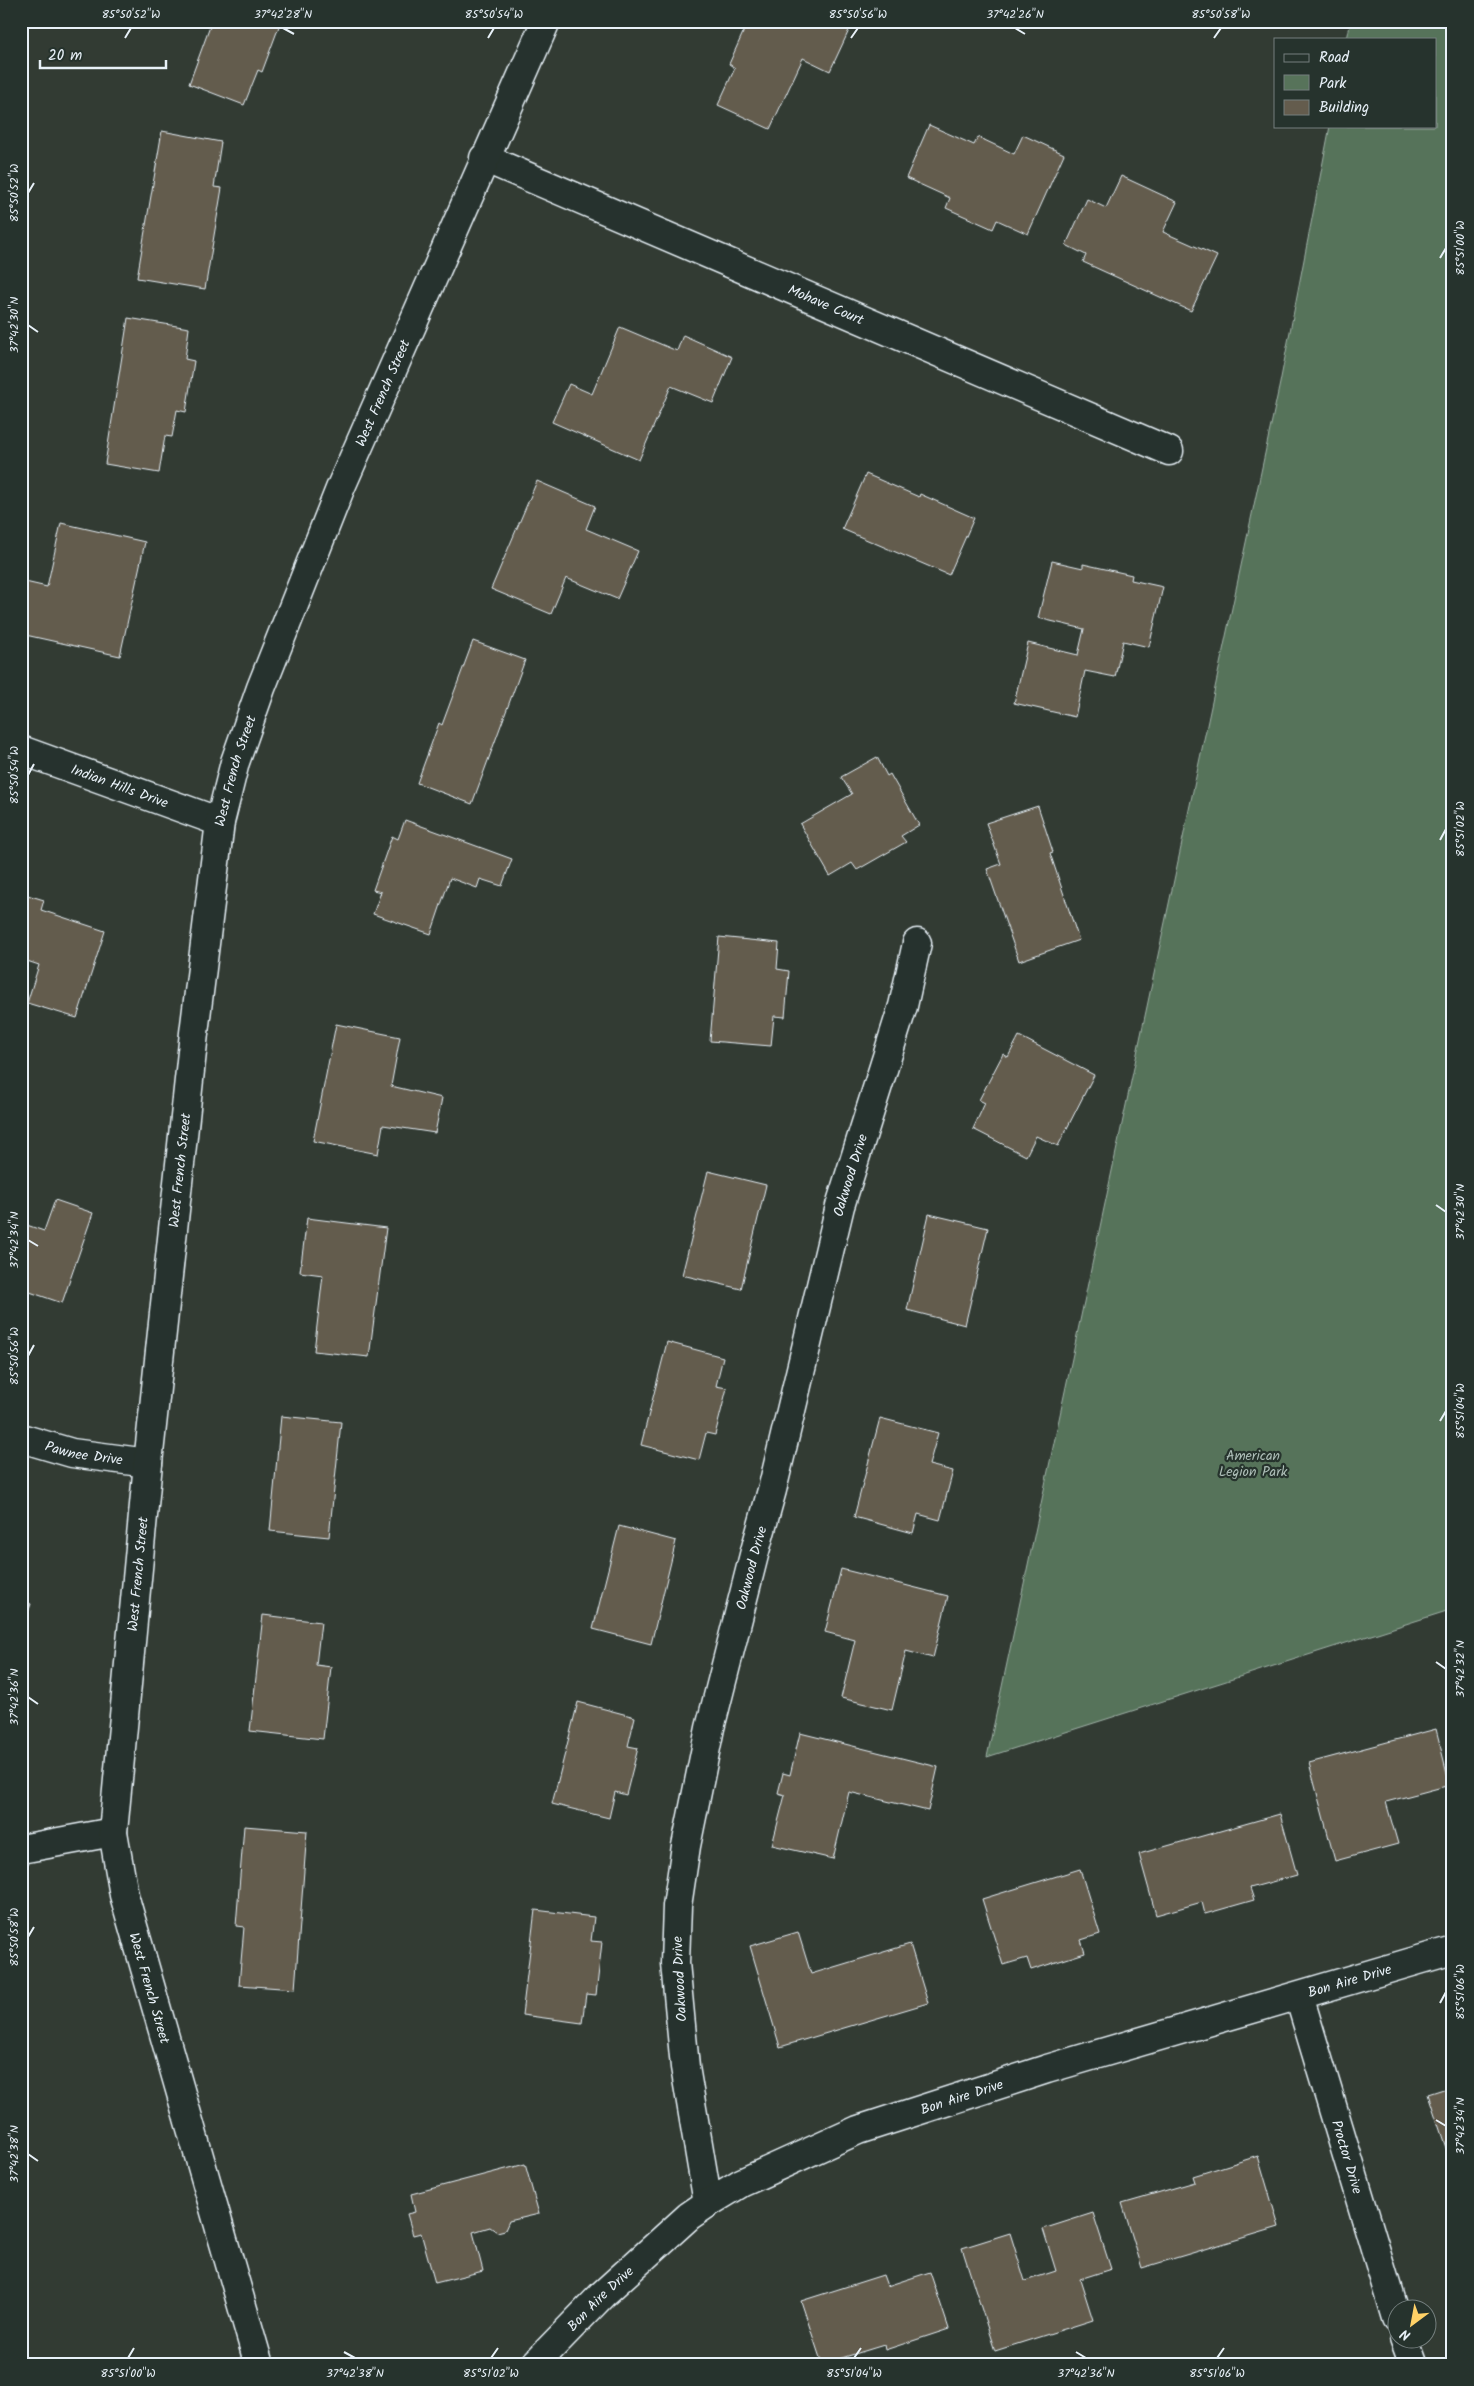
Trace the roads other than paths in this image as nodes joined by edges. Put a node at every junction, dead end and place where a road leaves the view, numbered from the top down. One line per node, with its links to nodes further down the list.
1 (546, 21): 2 (street, West French Street)
2 (484, 158): 3 (street, Mohave Court); 5 (street, West French Street)
3 (1169, 451)
4 (21, 750): 5 (street, Indian Hills Drive)
5 (220, 822): 8 (street, West French Street)
6 (917, 943): 13 (street, Oakwood Drive)
7 (21, 1438): 8 (street, Pawnee Drive)
8 (148, 1463): 9 (street, West French Street)
9 (113, 1832): 10 (street); 16 (street, West French Street)
10 (21, 1849)
11 (1453, 1950): 12 (street, Bon Aire Drive)
12 (1298, 1996): 13 (street, Bon Aire Drive); 14 (street, Proctor Drive)
13 (708, 2202): 17 (street, Bon Aire Drive)
14 (1390, 2298)
15 (1408, 2348): 18 (street)
16 (259, 2365)
17 (534, 2365)
18 (1414, 2365)

